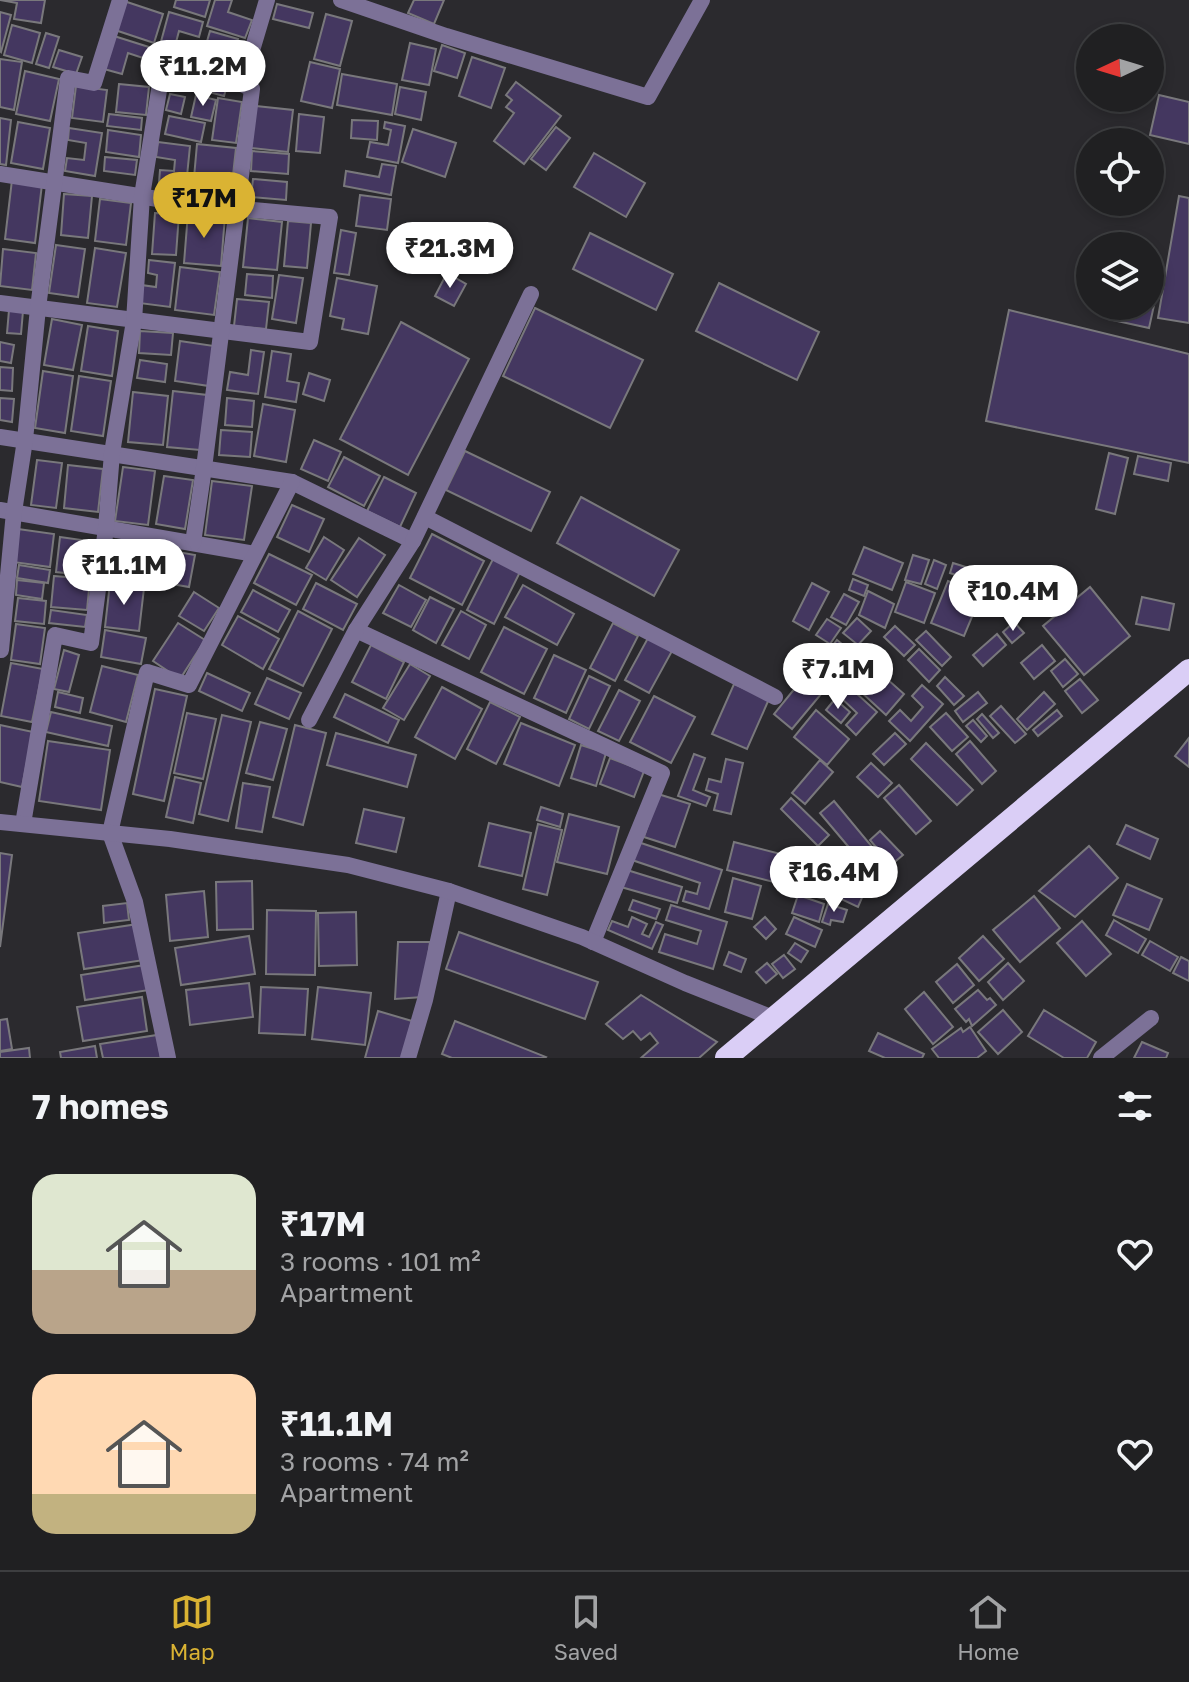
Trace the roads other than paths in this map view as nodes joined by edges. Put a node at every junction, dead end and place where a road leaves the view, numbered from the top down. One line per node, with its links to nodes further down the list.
1 (120, 0): 7 (street)
2 (267, 0): 9 (street)
3 (341, 0): 4 (street)
4 (702, 0)
5 (160, 84): 8 (street)
6 (0, 174): 7 (street)
7 (55, 183): 8 (street); 12 (street)
8 (142, 196): 9 (street); 13 (street)
9 (236, 208): 14 (street); 14 (street)
10 (531, 294): 21 (street)
11 (0, 303): 12 (street)
12 (38, 308): 13 (street); 16 (street)
13 (134, 321): 14 (street); 17 (street)
14 (222, 332): 18 (street)
15 (0, 437): 16 (street)
16 (25, 440): 17 (street); 20 (street)
17 (112, 453): 18 (street); 22 (street)
18 (204, 468): 19 (street); 24 (street)
19 (292, 482): 23 (street); 25 (street)
20 (7, 511): 22 (street); 27 (street)
21 (425, 517): 23 (street); 29 (street)
22 (106, 528): 24 (street); 32 (street)
23 (413, 541): 26 (street)
24 (193, 543): 25 (street)
25 (255, 554): 33 (street)
26 (356, 630): 30 (street); 35 (street)
27 (0, 654)
28 (1189, 670): 36 (highway)
29 (775, 697)
30 (309, 720)
31 (0, 822): 32 (street)
32 (23, 824): 33 (street)
33 (110, 833): 34 (street); 39 (street)
34 (449, 891): 35 (street); 40 (street)
35 (593, 942): 36 (street)
36 (773, 1018): 38 (highway)
37 (1151, 1018): 41 (street)
38 (738, 1055)
39 (168, 1058)
40 (408, 1058)
41 (1101, 1058)

